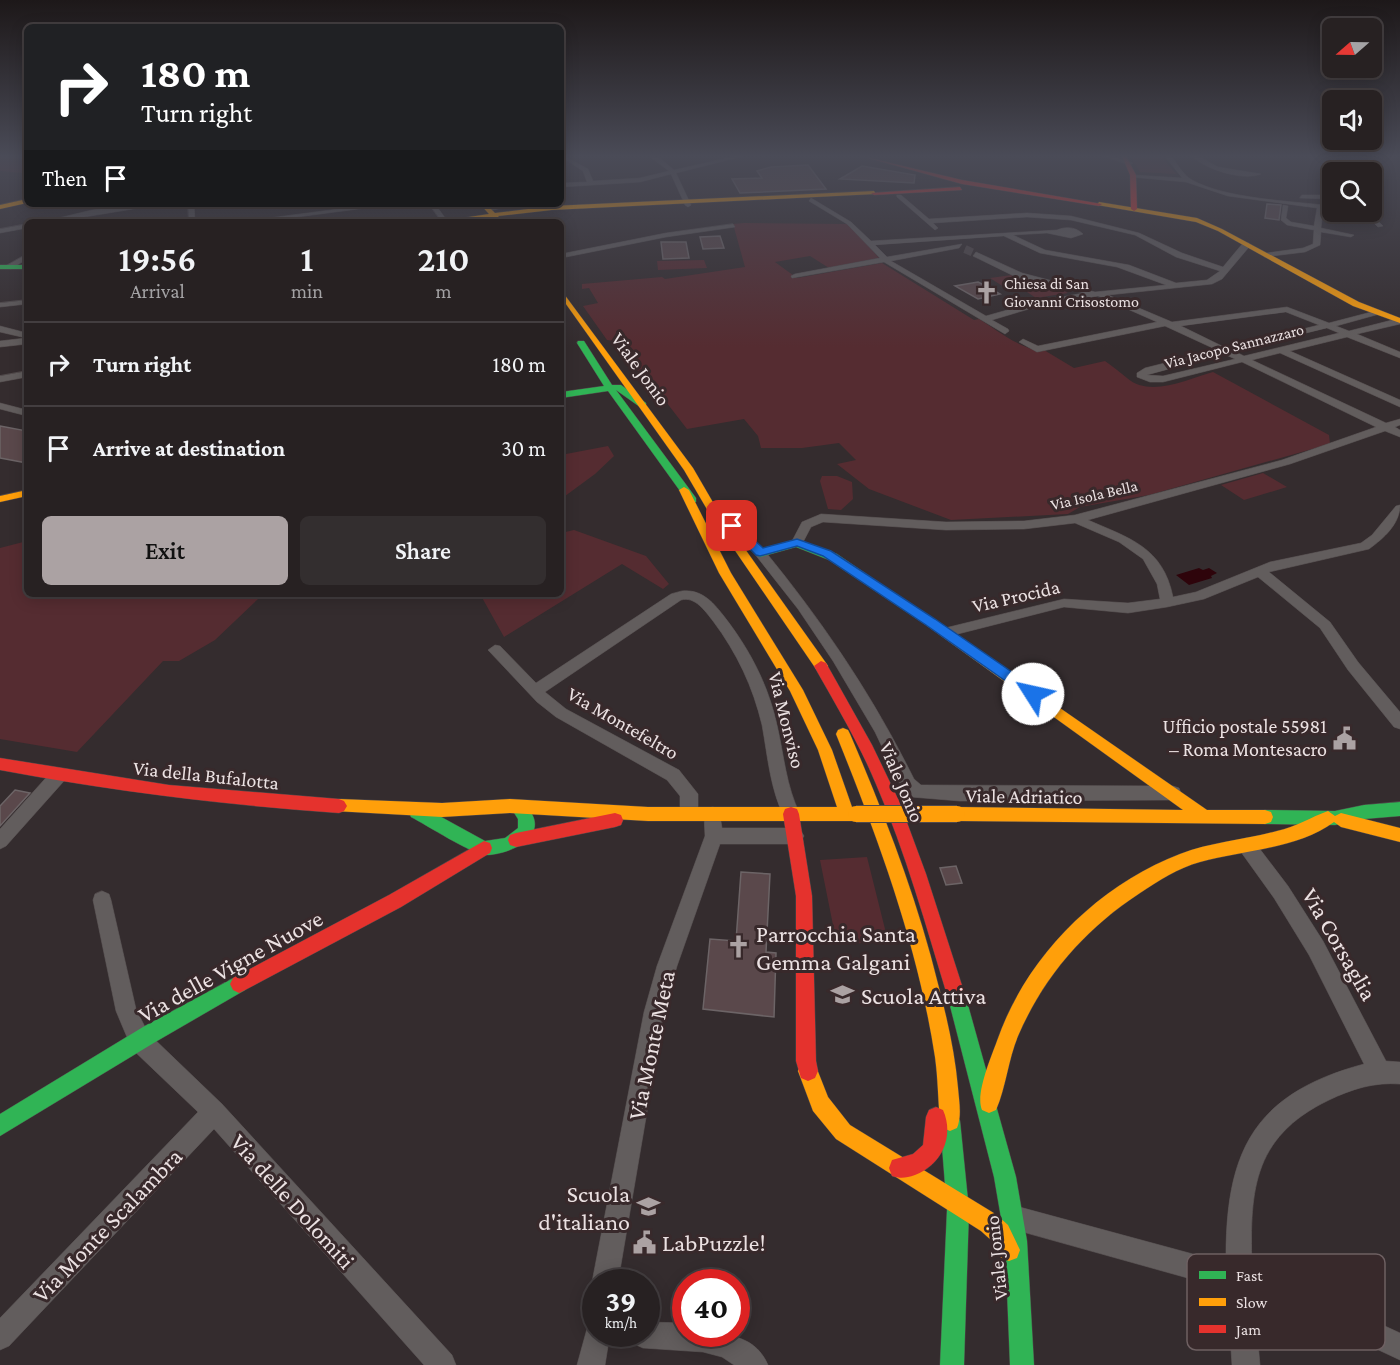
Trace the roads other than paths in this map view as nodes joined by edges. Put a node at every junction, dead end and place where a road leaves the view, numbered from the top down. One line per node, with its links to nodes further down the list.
1 (845, 220): 19 (street)
2 (947, 220): 7 (street)
3 (1078, 220): 29 (street)
4 (1195, 220): 20 (street)
5 (1284, 220): 12 (street)
6 (1318, 220): 12 (street)
7 (928, 221): 17 (street)
8 (1376, 222): 10 (street)
9 (733, 226): 24 (street)
10 (1380, 226)
11 (24, 227): 13 (street)
12 (1317, 230): 16 (street); 23 (street)
13 (0, 231)
14 (1058, 232): 15 (street)
15 (1006, 234): 17 (street); 32 (street)
16 (1351, 235)
17 (948, 238): 18 (street); 21 (street)
18 (907, 241): 19 (street); 21 (street)
19 (867, 243): 26 (street)
20 (1246, 245): 23 (street); 29 (street)
21 (923, 253): 26 (street)
22 (976, 254): 33 (street)
23 (1266, 255): 37 (street)
24 (564, 256)
25 (24, 258): 28 (street)
26 (884, 259): 31 (street); 39 (street)
27 (24, 267): 28 (street)
28 (3, 269): 30 (street)
29 (1225, 270): 32 (street)
30 (24, 272)
31 (795, 276)
32 (1175, 286): 33 (street)
33 (1099, 295): 39 (street); 41 (street)
34 (564, 296): 55 (street, Viale Jonio)
35 (24, 302): 36 (street)
36 (0, 305)
37 (1378, 313): 40 (street); 42 (street, Via Jacopo Sannazzaro)
38 (564, 317): 54 (street, Viale Jonio)
39 (985, 319): 44 (street)
40 (1400, 321): 45 (street, Via Jacopo Sannazzaro)
41 (1168, 324): 42 (street); 48 (street); 51 (street)
42 (1329, 326): 45 (street); 51 (street, Via Jacopo Sannazzaro)
43 (0, 329): 46 (street)
44 (1005, 331)
45 (1347, 333): 50 (street, Via Jacopo Sannazzaro); 52 (street)
46 (24, 335)
47 (24, 341): 49 (street)
48 (1023, 342)
49 (0, 345)
50 (1281, 350): 53 (street, Via Jacopo Sannazzaro); 60 (street)
51 (1227, 351): 53 (street); 53 (street, Via Jacopo Sannazzaro)
52 (1400, 356)
53 (1244, 359): 65 (street)
54 (596, 366): 55 (street); 58 (street, Viale Jonio)
55 (619, 371): 61 (street, Viale Jonio)
56 (24, 375): 57 (street)
57 (0, 379)
58 (609, 387): 59 (street); 61 (street); 67 (street, Viale Jonio)
59 (564, 394)
60 (1400, 404)
61 (643, 405): 71 (street, Viale Jonio)
62 (0, 406): 63 (street)
63 (24, 412)
64 (1400, 422): 65 (street, Via Isola Bella)
65 (1384, 427): 66 (street); 72 (street, Via Isola Bella)
66 (1400, 434)
67 (683, 488): 92 (street); 103 (street, Viale Jonio)
68 (24, 494): 69 (street)
69 (0, 499)
70 (1400, 509): 75 (street, Via Procida)
71 (713, 511): 74 (street); 108 (street, Viale Jonio)
72 (1076, 519): 73 (street, Via Isola Bella); 76 (street)
73 (797, 543): 74 (street); 77 (street)
74 (760, 553): 83 (street)
75 (1259, 571): 76 (street, Via Procida); 80 (street)
76 (1167, 603): 77 (street, Via Procida)
77 (946, 632): 83 (street)
78 (495, 651): 79 (street, Via Montefeltro)
79 (535, 691): 88 (street, Via Montefeltro); 91 (street, Via Monviso)
80 (1400, 723)
81 (0, 764): 82 (street, Via della Bufalotta)
82 (58, 776): 85 (street, Via della Bufalotta); 99 (street)
83 (1173, 793): 93 (street)
84 (519, 808): 86 (street); 89 (street); 98 (street)
85 (411, 809): 86 (street, Via della Bufalotta); 100 (street)
86 (495, 809): 100 (street)
87 (1400, 809): 94 (street, Viale Adriatico)
88 (689, 813): 89 (street, Viale Adriatico); 90 (street, Viale Adriatico)
89 (648, 814): 98 (street)
90 (713, 814): 91 (street, Viale Adriatico); 96 (street, Via Monte Meta)
91 (791, 814): 92 (street, Viale Adriatico); 97 (street)
92 (851, 814): 93 (street, Viale Adriatico, bridge)
93 (1204, 816): 94 (street, Viale Adriatico)
94 (1331, 818): 95 (street); 101 (street)
95 (1400, 835)
96 (714, 836): 97 (street); 116 (street, Via Monte Meta)
97 (795, 836): 111 (street)
98 (516, 840): 100 (street)
99 (0, 841)
100 (480, 845): 104 (street, Via delle Vigne Nuove)
101 (1247, 846): 106 (street, Via Corsaglia); 108 (street)
102 (102, 900): 104 (street)
103 (935, 1008): 105 (street); 112 (street, Viale Jonio)
104 (140, 1041): 109 (street, Via delle Dolomiti); 110 (street, Via delle Vigne Nuove)
105 (931, 1064)
106 (1390, 1072): 114 (street)
107 (935, 1105): 111 (street)
108 (988, 1107): 113 (street, Viale Jonio)
109 (214, 1112): 119 (street, Via Monte Scalambra); 124 (street, Via delle Dolomiti)
110 (0, 1126)
111 (900, 1168): 112 (street)
112 (958, 1206): 117 (street); 127 (street, Viale Jonio)
113 (1012, 1216): 115 (street); 117 (street, Viale Jonio)
114 (1240, 1254)
115 (1187, 1265)
116 (607, 1269)
117 (1020, 1297): 128 (street, Viale Jonio)
118 (660, 1336): 126 (street)
119 (0, 1337)
120 (1385, 1340): 122 (street)
121 (594, 1347): 125 (street)
122 (1400, 1347)
123 (1244, 1350): 129 (street)
124 (442, 1365)
125 (591, 1365)
126 (754, 1365)
127 (952, 1365)
128 (1022, 1365)
129 (1245, 1365)

